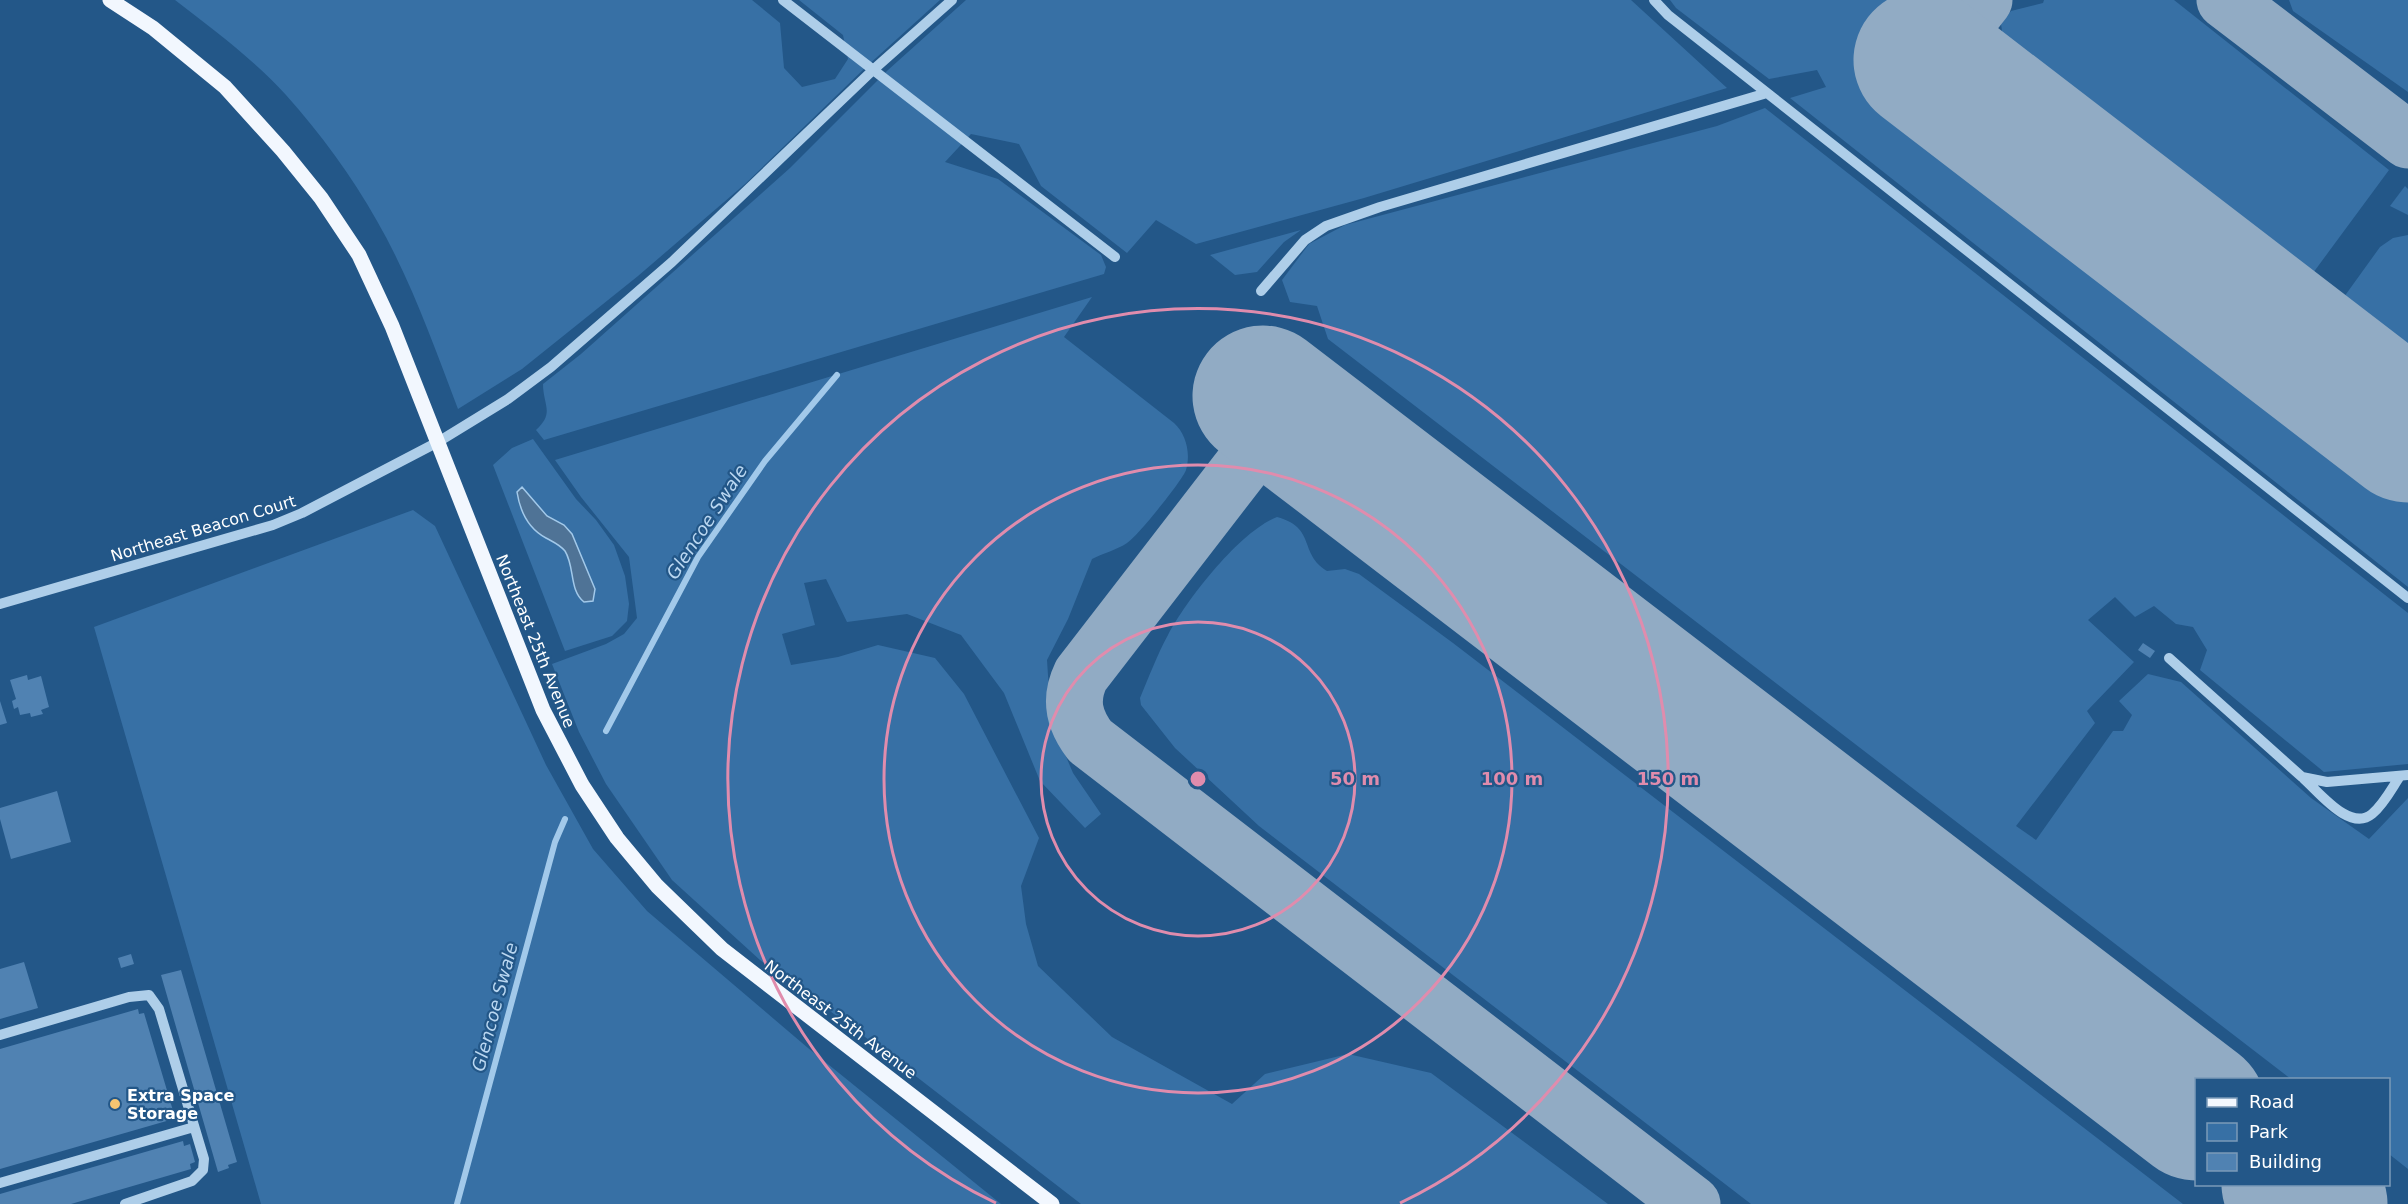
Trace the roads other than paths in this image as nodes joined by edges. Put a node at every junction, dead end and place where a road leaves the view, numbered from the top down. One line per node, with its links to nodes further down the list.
1 (110, 0): 9 (main road, Northeast 25th Avenue)
2 (783, 0): 5 (street)
3 (952, 0): 5 (street, Northeast Beacon Court)
4 (1654, 0): 6 (street)
5 (873, 70): 7 (street); 9 (street, Northeast Beacon Court)
6 (1767, 93): 8 (street); 10 (street)
7 (1115, 256)
8 (1261, 291)
9 (438, 442): 11 (street, Northeast Beacon Court); 20 (main road, Northeast 25th Avenue)
10 (2408, 598)
11 (0, 604)
12 (2169, 658): 14 (street)
13 (2404, 776): 14 (street); 14 (street)
14 (2302, 777)
15 (0, 1035): 16 (street)
16 (194, 1127): 17 (street); 18 (street)
17 (0, 1183)
18 (138, 1202): 19 (street)
19 (125, 1204)
20 (1052, 1204)

